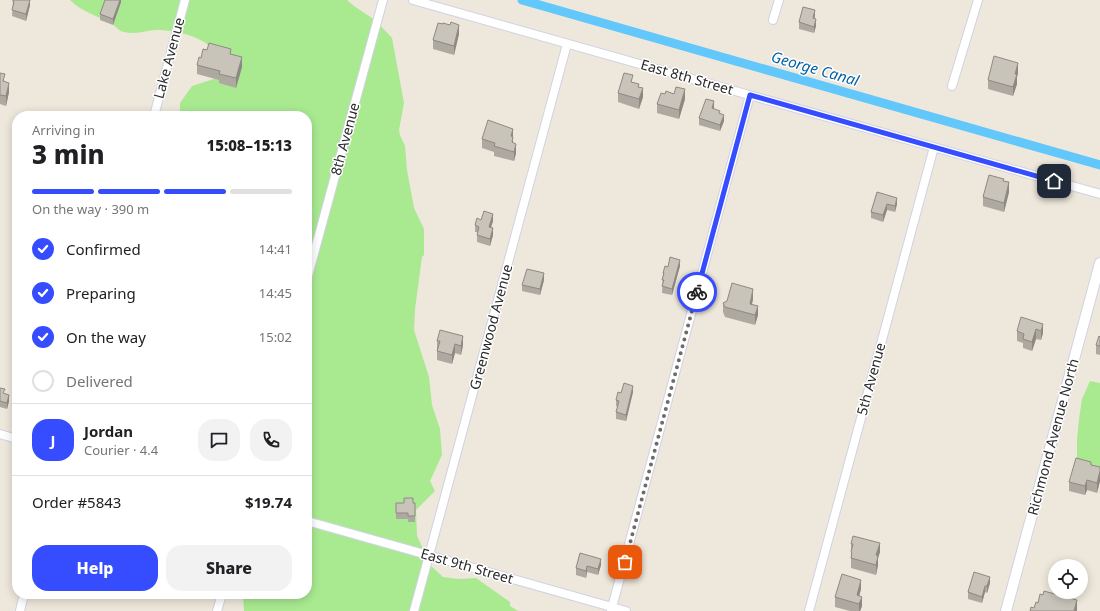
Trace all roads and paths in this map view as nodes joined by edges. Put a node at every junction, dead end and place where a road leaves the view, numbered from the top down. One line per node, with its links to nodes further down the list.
1 (185, 0): 10 (street, Lake Avenue)
2 (383, 0): 13 (street, 8th Avenue)
3 (413, 0): 7 (street, East 8th Street)
4 (778, 0): 6 (street)
5 (978, 0): 8 (street)
6 (773, 20)
7 (567, 44): 9 (street, East 8th Street); 18 (street, Greenwood Avenue)
8 (952, 86)
9 (750, 95): 11 (street, East 8th Street); 21 (street)
10 (155, 111)
11 (934, 147): 12 (street, East 8th Street); 26 (street, 5th Avenue)
12 (1100, 194)
13 (312, 261)
14 (1100, 262): 27 (street, Richmond Avenue North)
15 (0, 434): 16 (street)
16 (12, 438)
17 (312, 522): 18 (street, East 9th Street)
18 (429, 556): 21 (street, East 9th Street); 24 (street, Greenwood Avenue)
19 (23, 599): 22 (street)
20 (221, 599): 23 (street)
21 (612, 609): 25 (street, East 9th Street)
22 (20, 611)
23 (217, 611)
24 (414, 611)
25 (626, 611)
26 (809, 611)
27 (1006, 611)

